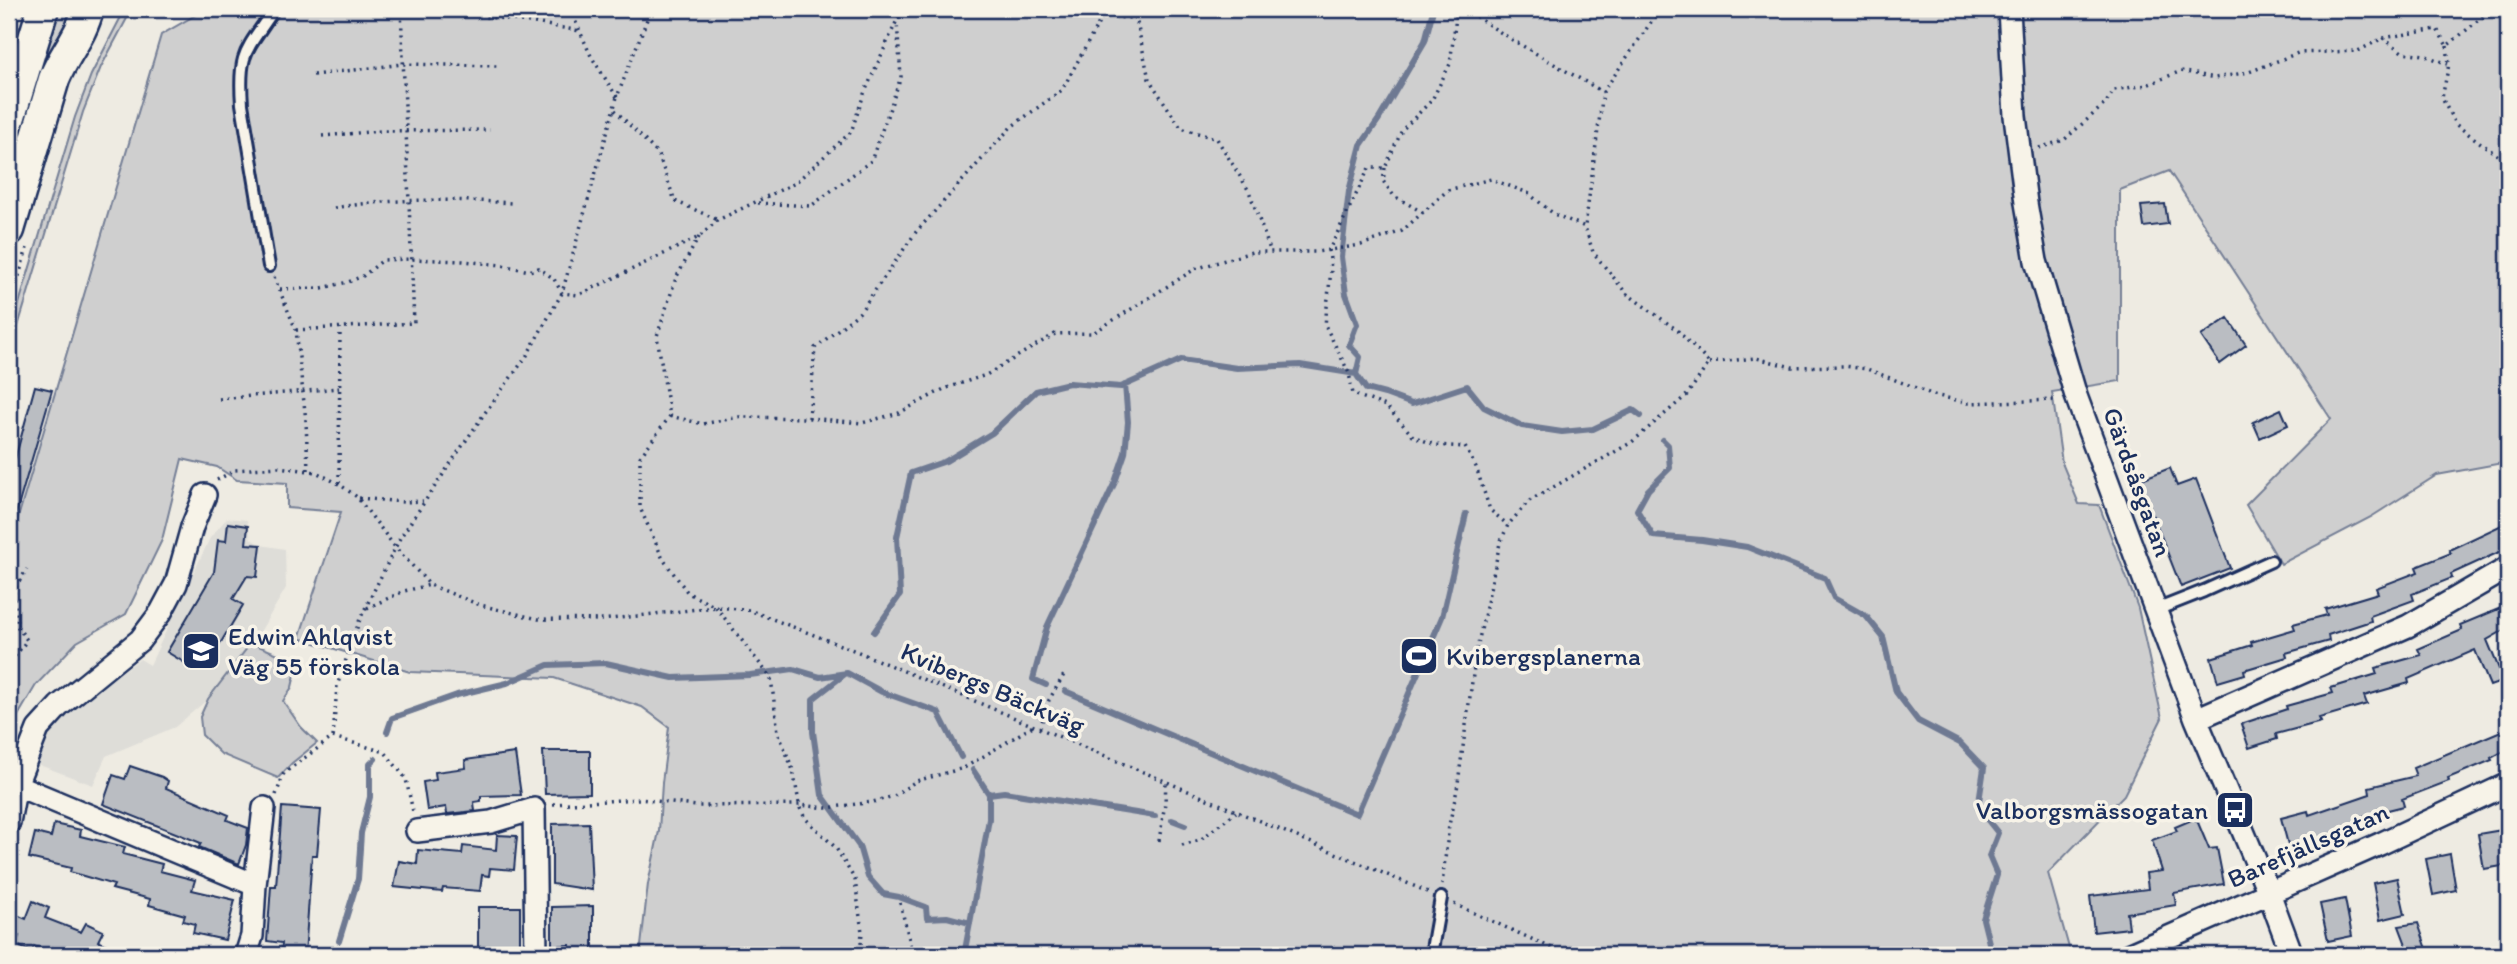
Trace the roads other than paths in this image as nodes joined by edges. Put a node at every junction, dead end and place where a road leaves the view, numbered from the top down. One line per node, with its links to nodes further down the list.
1 (43, 9): 5 (main road)
2 (88, 9): 6 (main road)
3 (274, 9): 7 (lane)
4 (2009, 9): 11 (street, Gärdsåsgatan)
5 (9, 119)
6 (9, 230)
7 (269, 266)
8 (205, 495): 14 (street)
9 (2271, 561): 11 (lane)
10 (2508, 568): 12 (street)
11 (2156, 610): 12 (street, Gärdsåsgatan)
12 (2196, 719): 19 (street, Gärdsåsgatan)
13 (2508, 784): 19 (street, Barefjällsgatan)
14 (16, 785): 16 (street); 18 (street)
15 (264, 808): 18 (street)
16 (9, 822)
17 (417, 831): 22 (street)
18 (255, 886): 21 (street)
19 (2269, 893): 24 (street, Barefjällsgatan); 25 (street, Gärdsåsgatan)
20 (1441, 898): 23 (lane)
21 (246, 955)
22 (536, 955)
23 (1431, 955)
24 (2128, 955)
25 (2292, 955)

